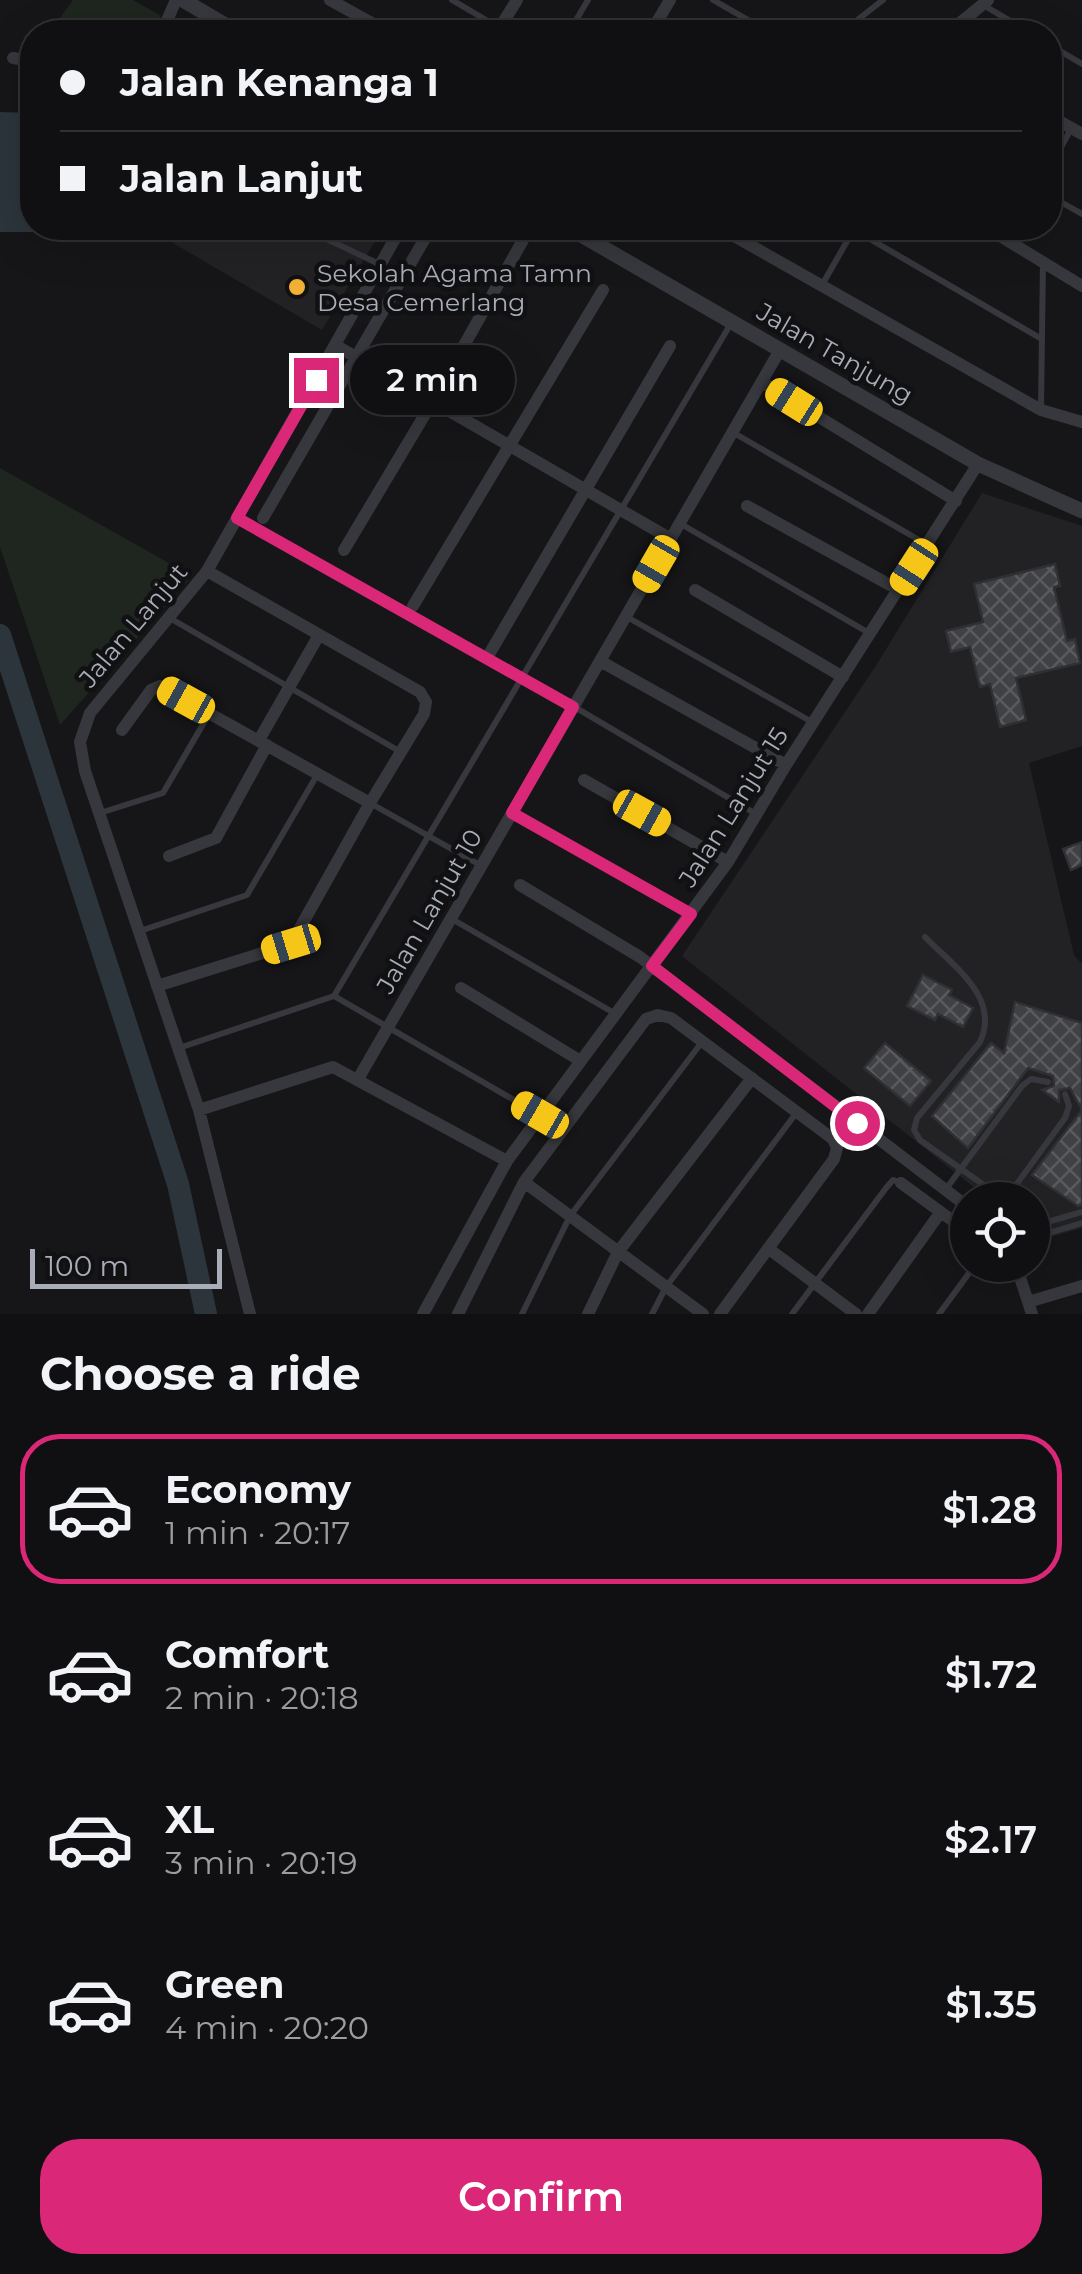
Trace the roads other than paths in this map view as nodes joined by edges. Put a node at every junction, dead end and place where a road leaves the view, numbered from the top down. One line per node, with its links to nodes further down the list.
1 (180, 0): 7 (street)
2 (330, 0): 8 (street)
3 (452, 0): 9 (lane)
4 (713, 0): 10 (lane)
5 (883, 0): 11 (lane)
6 (986, 2): 12 (street); 13 (lane)
7 (216, 20)
8 (366, 20)
9 (483, 20)
10 (748, 20)
11 (857, 20)
12 (964, 20)
13 (1012, 20)
14 (13, 58): 15 (street)
15 (20, 59)
16 (329, 240): 26 (lane)
17 (394, 240): 26 (street, Jalan Lanjut)
18 (425, 240): 35 (street)
19 (523, 240): 37 (street)
20 (590, 240): 30 (street, Jalan Tanjung)
21 (741, 240): 27 (street)
22 (846, 240): 27 (lane)
23 (873, 240): 31 (lane)
24 (1020, 240): 25 (street)
25 (1043, 260): 28 (street); 31 (lane)
26 (380, 264): 32 (street, Jalan Lanjut)
27 (822, 285): 38 (street)
28 (1082, 286)
29 (603, 290): 41 (street)
30 (731, 322): 34 (street, Jalan Tanjung); 46 (lane)
31 (1040, 338): 38 (lane)
32 (336, 345): 35 (street); 48 (street, Jalan Lanjut)
33 (670, 346): 43 (street)
34 (780, 350): 36 (street, Jalan Lanjut 10); 42 (street, Jalan Tanjung)
35 (355, 356): 37 (street); 49 (street)
36 (762, 382): 40 (street, Jalan Lanjut 10); 44 (street)
37 (433, 402): 41 (street); 53 (street)
38 (1041, 410): 39 (street)
39 (1082, 422)
40 (732, 432): 50 (street, Jalan Lanjut 10); 52 (lane)
41 (509, 446): 43 (street); 57 (street)
42 (978, 464): 44 (street, Jalan Lanjut 15); 47 (street, Jalan Tanjung)
43 (586, 490): 46 (street); 62 (street)
44 (956, 502): 52 (street, Jalan Lanjut 15)
45 (747, 506): 56 (street)
46 (621, 510): 51 (street); 65 (lane)
47 (1082, 511)
48 (237, 518): 54 (street, Jalan Lanjut); 62 (lane)
49 (263, 518)
50 (680, 524): 51 (street, Jalan Lanjut 10); 60 (lane)
51 (671, 538): 58 (street, Jalan Lanjut 10)
52 (928, 545): 56 (street, Jalan Lanjut 15)
53 (344, 550)
54 (207, 571): 59 (street, Jalan Lanjut); 61 (street)
55 (695, 590): 64 (street)
56 (899, 590): 60 (street, Jalan Lanjut 15)
57 (413, 606)
58 (626, 616): 63 (street, Jalan Lanjut 10); 69 (lane)
59 (168, 617): 66 (lane); 77 (street, Jalan Lanjut)
60 (870, 634): 64 (street, Jalan Lanjut 15)
61 (320, 635): 66 (street); 72 (street)
62 (488, 656): 65 (lane)
63 (600, 661): 67 (street, Jalan Lanjut 10); 73 (street)
64 (843, 676): 69 (street, Jalan Lanjut 15)
65 (522, 677): 67 (lane); 80 (lane)
66 (288, 689): 71 (street); 72 (lane)
67 (573, 707): 78 (street, Jalan Lanjut 10); 79 (lane)
68 (210, 713): 70 (street); 71 (street); 77 (lane)
69 (814, 722): 73 (street, Jalan Lanjut 15)
70 (122, 730)
71 (263, 743): 74 (street); 81 (street)
72 (400, 752): 76 (street)
73 (786, 765): 79 (street, Jalan Lanjut 15)
74 (318, 774): 76 (street); 87 (lane)
75 (584, 780): 82 (street)
76 (370, 803): 80 (lane); 90 (street)
77 (100, 813): 87 (street, Jalan Lanjut)
78 (512, 813): 83 (street, Jalan Lanjut 10); 85 (lane)
79 (756, 814): 82 (street, Jalan Lanjut 15)
80 (428, 836): 83 (lane); 92 (lane)
81 (169, 856)
82 (728, 862): 85 (street, Jalan Lanjut 15)
83 (482, 866): 86 (street, Jalan Lanjut 10)
84 (520, 885): 89 (street)
85 (691, 914): 89 (street, Jalan Lanjut 15)
86 (451, 919): 93 (lane); 94 (street, Jalan Lanjut 10)
87 (139, 931): 90 (street, Jalan Lanjut)
88 (925, 937): 106 (lane)
89 (652, 966): 93 (street, Jalan Lanjut 15); 111 (street)
90 (157, 986): 96 (street, Jalan Lanjut)
91 (460, 988): 97 (street)
92 (334, 996): 94 (lane); 96 (lane)
93 (616, 1014): 97 (street, Jalan Lanjut 15)
94 (388, 1026): 98 (street, Jalan Lanjut 10); 104 (lane)
95 (703, 1042): 99 (street); 107 (street); 115 (lane)
96 (178, 1048): 102 (street, Jalan Lanjut)
97 (580, 1060): 104 (street, Jalan Lanjut 15)
98 (358, 1078): 102 (street); 105 (street)
99 (752, 1078): 103 (street); 121 (street)
100 (1048, 1082): 106 (lane)
101 (1065, 1094): 110 (lane)
102 (199, 1110): 128 (street, Jalan Lanjut)
103 (797, 1112): 120 (street); 126 (lane)
104 (540, 1115): 105 (street, Jalan Lanjut 15)
105 (507, 1161): 129 (street, Jalan Lanjut 15)
106 (960, 1168): 109 (lane); 111 (lane)
107 (524, 1182): 115 (street); 130 (street)
108 (901, 1182): 114 (street); 124 (lane)
109 (980, 1182)
110 (1018, 1182)
111 (945, 1190): 112 (street)
112 (950, 1194)
113 (1082, 1212): 117 (lane)
114 (940, 1213): 116 (street); 138 (street)
115 (570, 1216): 121 (street); 131 (lane)
116 (950, 1220)
117 (1050, 1221)
118 (1082, 1224): 119 (lane)
119 (1050, 1233)
120 (769, 1249): 124 (street); 135 (street)
121 (618, 1252): 126 (street); 132 (street)
122 (962, 1282): 139 (lane)
123 (1022, 1282): 127 (street)
124 (815, 1284): 136 (lane); 137 (street)
125 (1082, 1286): 127 (street)
126 (666, 1287): 133 (lane); 134 (street)
127 (1030, 1308)
128 (250, 1314)
129 (423, 1314)
130 (458, 1314)
131 (522, 1314)
132 (588, 1314)
133 (652, 1314)
134 (702, 1314)
135 (720, 1314)
136 (792, 1314)
137 (856, 1314)
138 (868, 1314)
139 (938, 1314)

